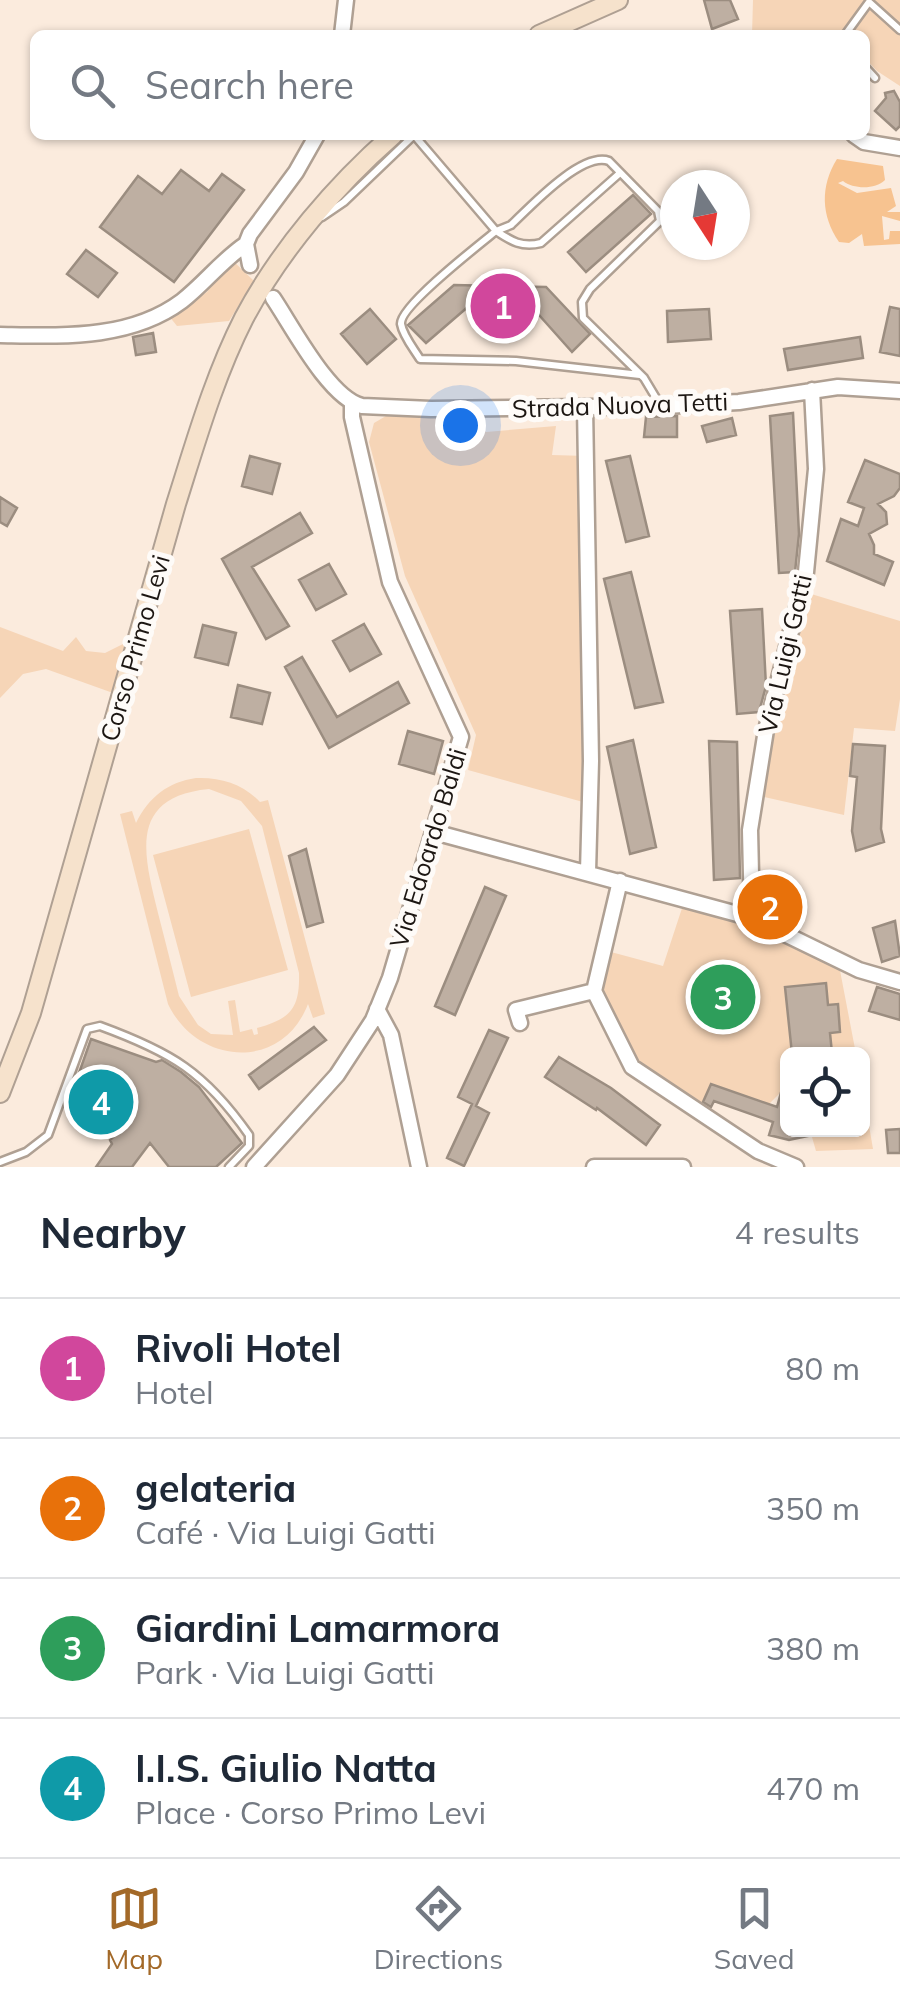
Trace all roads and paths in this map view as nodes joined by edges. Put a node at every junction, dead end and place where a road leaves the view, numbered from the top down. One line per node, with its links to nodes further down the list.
1 (346, 0): 4 (street)
2 (618, 0): 3 (main road)
3 (590, 6): 5 (main road)
4 (343, 30)
5 (548, 30)
6 (848, 30): 7 (lane)
7 (900, 30)
8 (870, 73): 9 (lane)
9 (874, 78)
10 (314, 140): 19 (street)
11 (388, 140): 17 (main road, Corso Primo Levi)
12 (409, 140): 17 (lane, Corso Primo Levi)
13 (418, 140): 18 (lane)
14 (861, 140): 15 (street)
15 (900, 148)
16 (620, 173): 18 (lane); 18 (lane); 23 (lane)
17 (312, 221): 37 (main road, Corso Primo Levi)
18 (496, 231): 23 (lane)
19 (246, 244): 20 (street); 22 (street)
20 (250, 265)
21 (273, 298): 26 (street)
22 (0, 334)
23 (640, 375): 27 (lane)
24 (812, 390): 25 (street, Strada Nuova Tetti); 27 (street, Strada Nuova Tetti); 32 (street, Via Luigi Gatti)
25 (900, 391)
26 (352, 404): 28 (street, Strada Nuova Tetti); 29 (street, Via Edoardo Baldi)
27 (661, 406): 28 (street, Strada Nuova Tetti)
28 (585, 407): 30 (street)
29 (434, 832): 30 (street); 35 (street, Via Edoardo Baldi)
30 (588, 872): 31 (street)
31 (620, 881): 32 (street); 34 (street)
32 (752, 918): 33 (street)
33 (900, 982)
34 (594, 991): 36 (street); 44 (street)
35 (378, 1009): 40 (street, Via Edoardo Baldi); 41 (street)
36 (520, 1023)
37 (0, 1093)
38 (0, 1162): 39 (lane)
39 (229, 1167)
40 (254, 1167)
41 (419, 1167)
42 (594, 1167): 43 (street)
43 (683, 1167)
44 (796, 1167)

